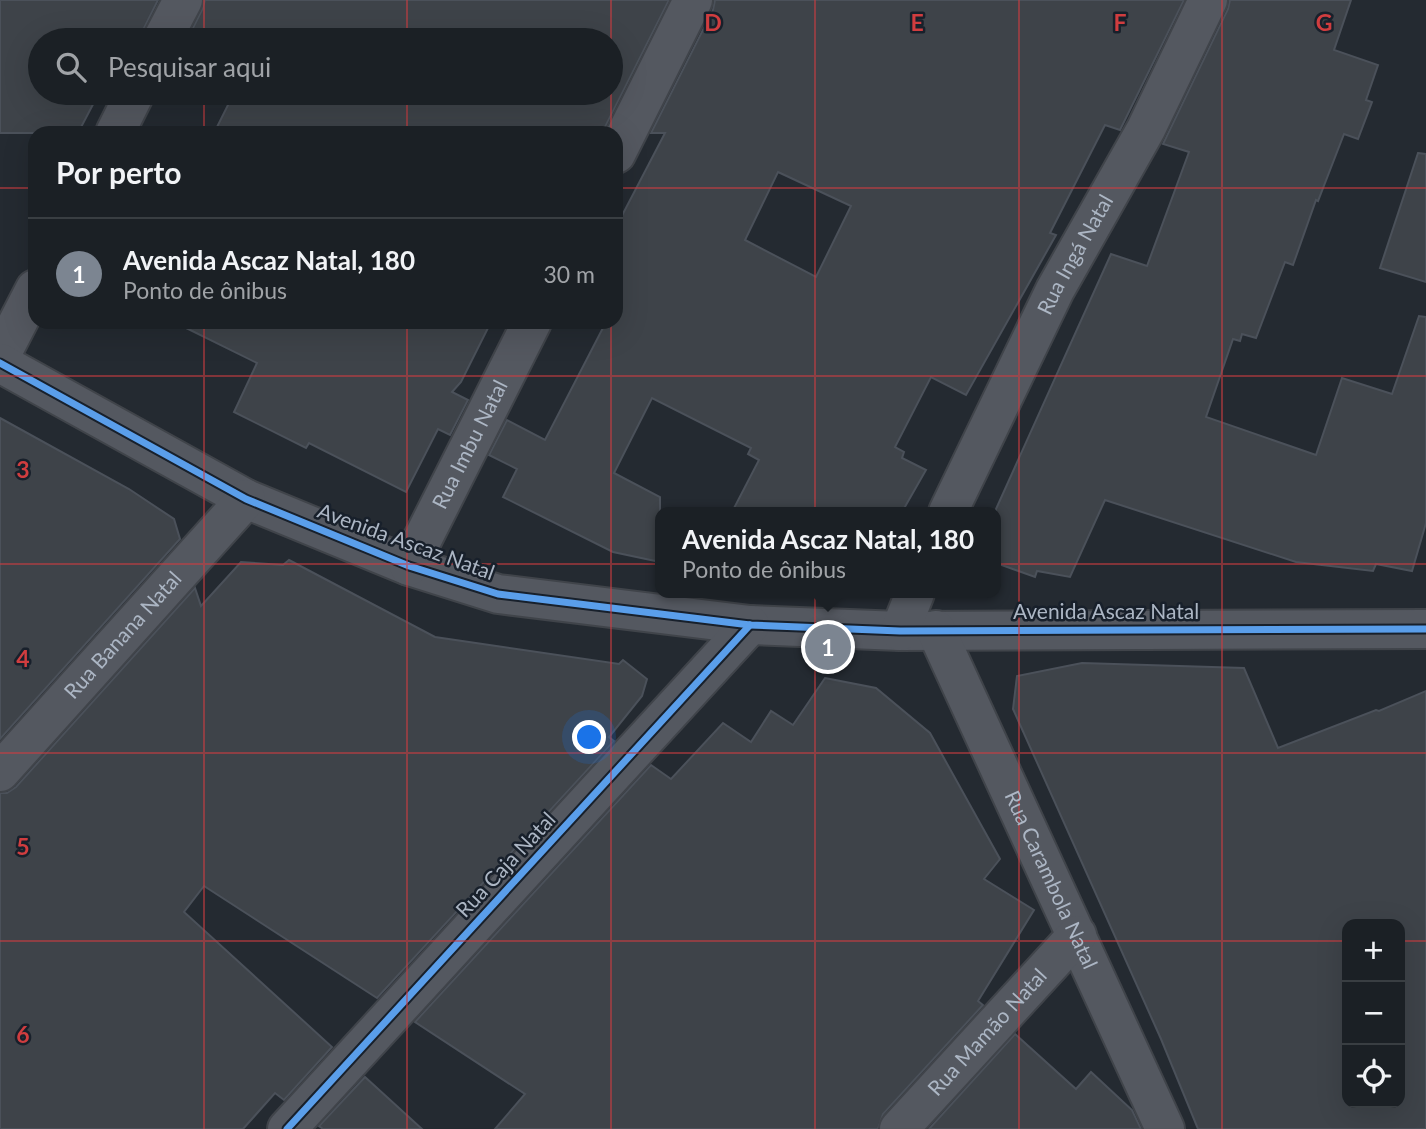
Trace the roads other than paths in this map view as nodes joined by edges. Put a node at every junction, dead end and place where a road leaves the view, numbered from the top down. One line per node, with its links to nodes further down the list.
1 (183, 0): 4 (street)
2 (693, 0): 7 (street)
3 (1209, 0): 13 (street, Rua Ingá Natal)
4 (168, 28)
5 (129, 105): 6 (street)
6 (118, 126)
7 (623, 140)
8 (28, 303): 10 (street)
9 (528, 329): 14 (street, Rua Imbu Natal)
10 (0, 357)
11 (0, 363): 12 (street, Avenida Ascaz Natal)
12 (246, 499): 14 (street, Avenida Ascaz Natal); 19 (street, Rua Banana Natal)
13 (950, 507)
14 (409, 566): 16 (street, Avenida Ascaz Natal)
15 (915, 598): 18 (street)
16 (750, 625): 18 (street, Avenida Ascaz Natal); 21 (street, Rua Caja Natal)
17 (1426, 629): 18 (street, Avenida Ascaz Natal)
18 (918, 631): 20 (street, Rua Carambola Natal)
19 (0, 772)
20 (1077, 935): 22 (street, Rua Mamão Natal); 23 (street, Rua Carambola Natal)
21 (287, 1129)
22 (899, 1129)
23 (1165, 1129)

